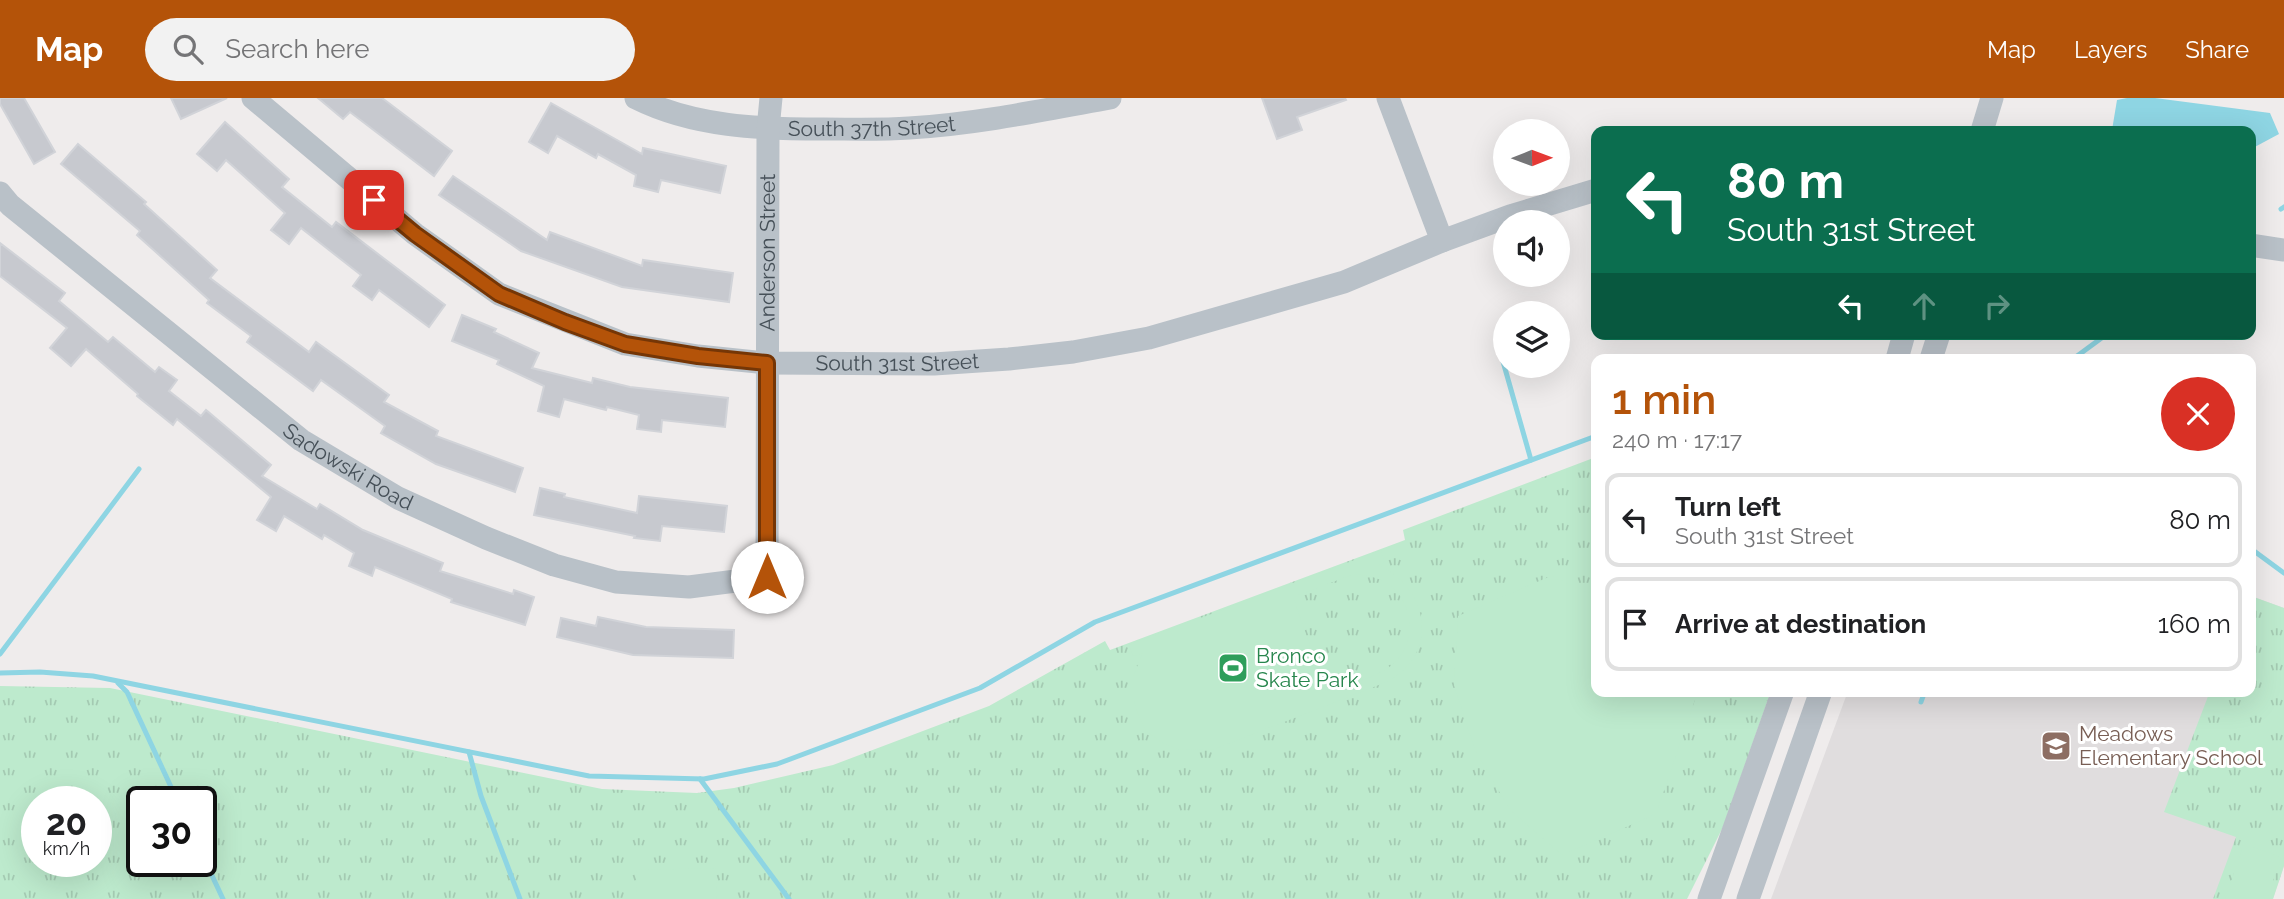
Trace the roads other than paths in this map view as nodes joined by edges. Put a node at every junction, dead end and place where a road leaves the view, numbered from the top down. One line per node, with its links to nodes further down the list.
1 (253, 98): 14 (street, South 31st Street)
2 (636, 98): 8 (street, South 37th Street)
3 (771, 98): 8 (street, Anderson Street)
4 (1110, 98): 8 (street, South 37th Street)
5 (1388, 98): 11 (street)
6 (1992, 98): 7 (street)
7 (1984, 126)
8 (768, 129): 14 (street, Anderson Street)
9 (1591, 192): 11 (street, South 31st Street)
10 (0, 193): 15 (street, Sadowski Road)
11 (1441, 241): 14 (street, South 31st Street)
12 (2256, 246): 13 (street)
13 (2284, 250)
14 (767, 363): 15 (street, Anderson Street)
15 (767, 577)
16 (1781, 697): 18 (street)
17 (1819, 697): 19 (street)
18 (1709, 899)
19 (1748, 899)

